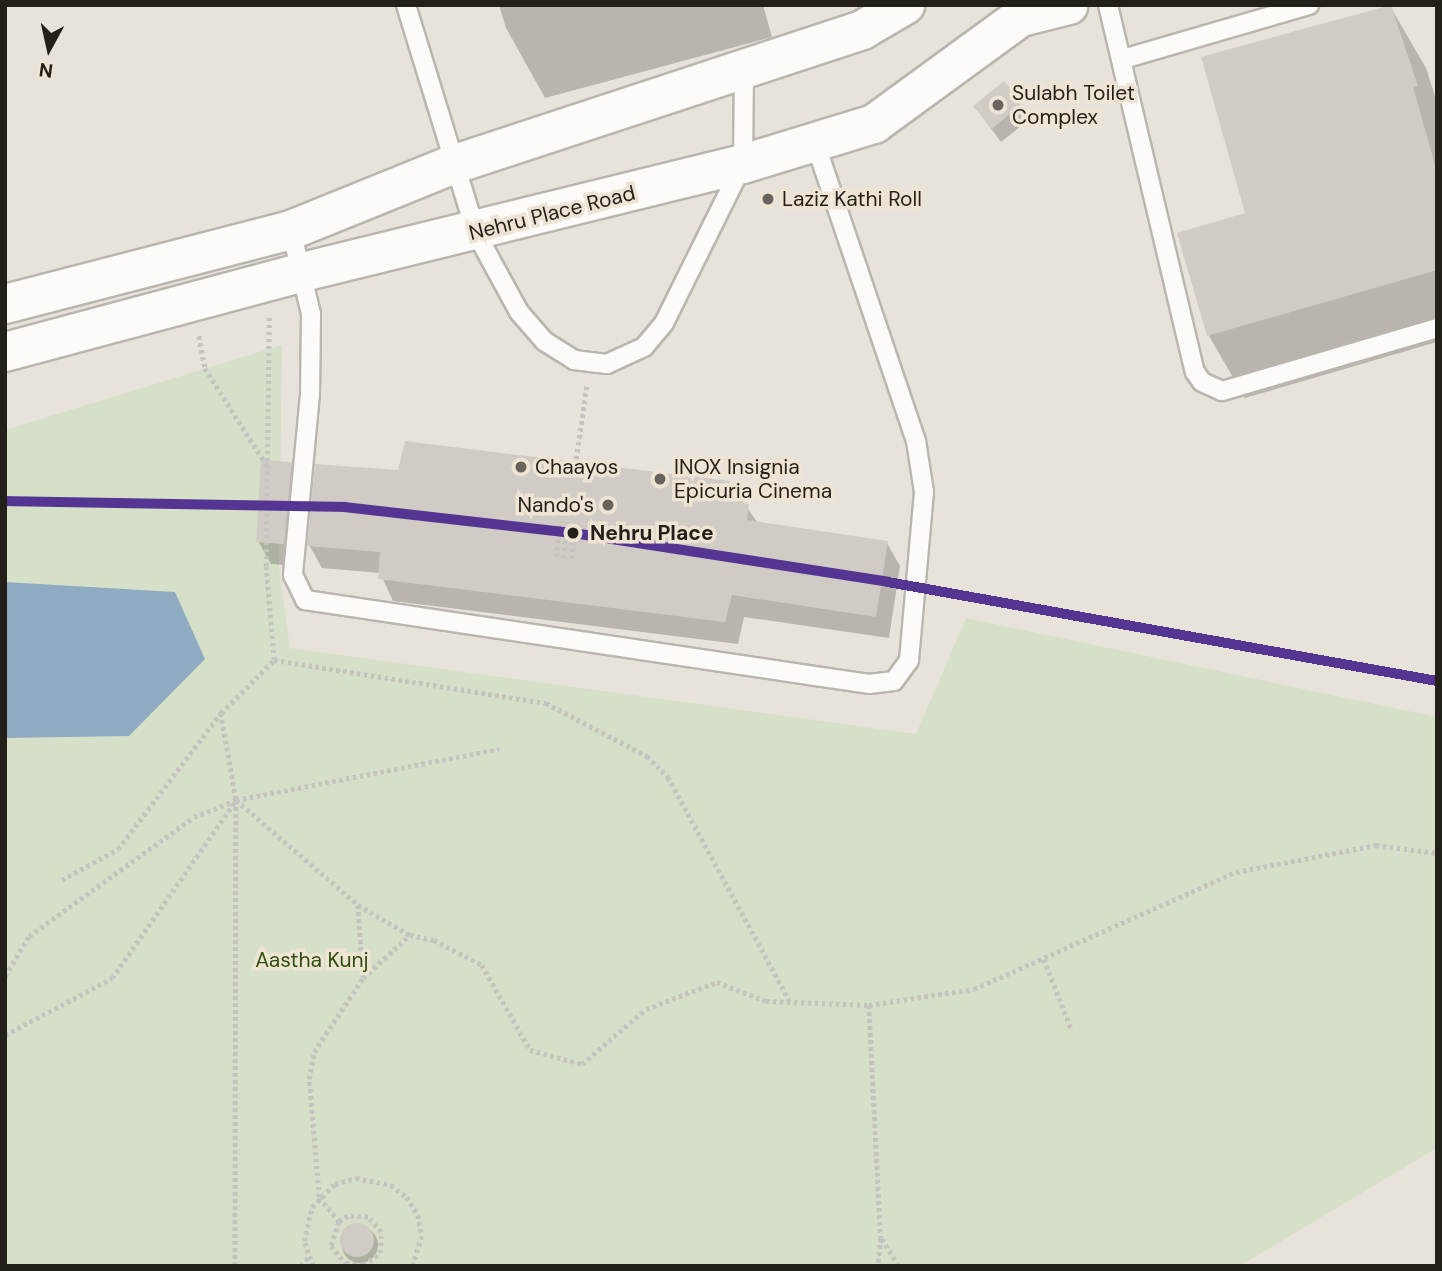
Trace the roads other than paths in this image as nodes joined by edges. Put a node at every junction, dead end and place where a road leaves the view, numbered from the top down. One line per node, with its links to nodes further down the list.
1 (406, 5): 10 (lane)
2 (905, 5): 7 (street)
3 (1069, 5): 8 (street, Nehru Place Road)
4 (1108, 5): 6 (lane)
5 (1309, 5): 6 (lane)
6 (1123, 59): 15 (lane)
7 (744, 69): 9 (lane); 10 (street)
8 (816, 142): 9 (street, Nehru Place Road); 13 (lane)
9 (743, 164): 12 (street, Nehru Place Road); 12 (lane)
10 (452, 165): 11 (street); 12 (lane)
11 (291, 230): 13 (lane); 14 (street)
12 (476, 233): 13 (street, Nehru Place Road)
13 (285, 277): 16 (street, Nehru Place Road)
14 (5, 304)
15 (1437, 328)
16 (5, 352)

